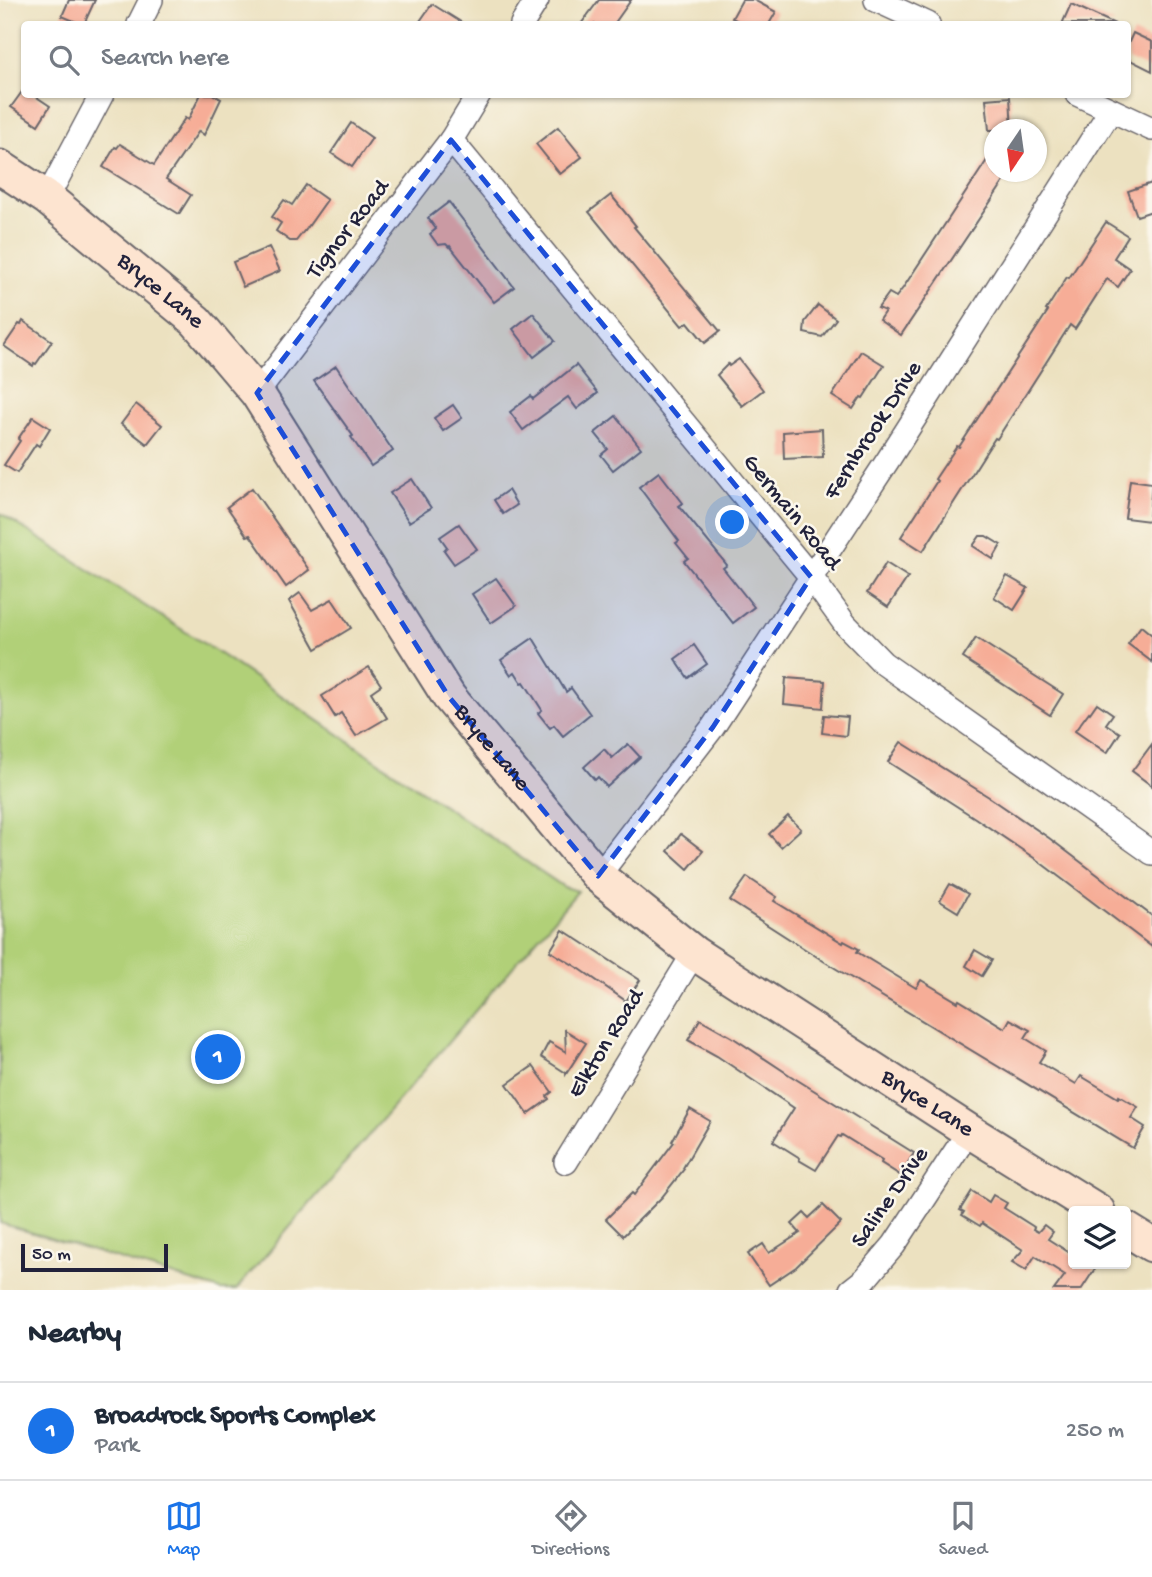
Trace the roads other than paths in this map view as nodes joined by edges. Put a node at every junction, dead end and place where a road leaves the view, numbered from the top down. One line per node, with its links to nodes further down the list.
1 (151, 0): 4 (street)
2 (537, 0): 5 (street)
3 (876, 0): 6 (street)
4 (140, 21)
5 (524, 21)
6 (922, 21)
7 (100, 98): 14 (street)
8 (477, 98): 12 (street, Tignor Road)
9 (1086, 98): 10 (street)
10 (1111, 110): 11 (street); 16 (street, Fernbrook Drive)
11 (1152, 129)
12 (451, 140): 15 (street, Tignor Road); 16 (street, Germain Road)
13 (0, 167): 14 (street, Bryce Lane)
14 (47, 198): 15 (street, Bryce Lane)
15 (257, 393): 18 (street, Bryce Lane)
16 (811, 577): 17 (street, Germain Road); 18 (street, Fernbrook Drive)
17 (1152, 853)
18 (597, 876): 19 (street, Bryce Lane)
19 (694, 954): 20 (street, Bryce Lane); 21 (street, Elkton Road)
20 (969, 1131): 22 (street, Bryce Lane); 25 (street, Saline Drive)
21 (566, 1162)
22 (1090, 1206)
23 (1131, 1232): 24 (street)
24 (1152, 1245)
25 (851, 1290)

